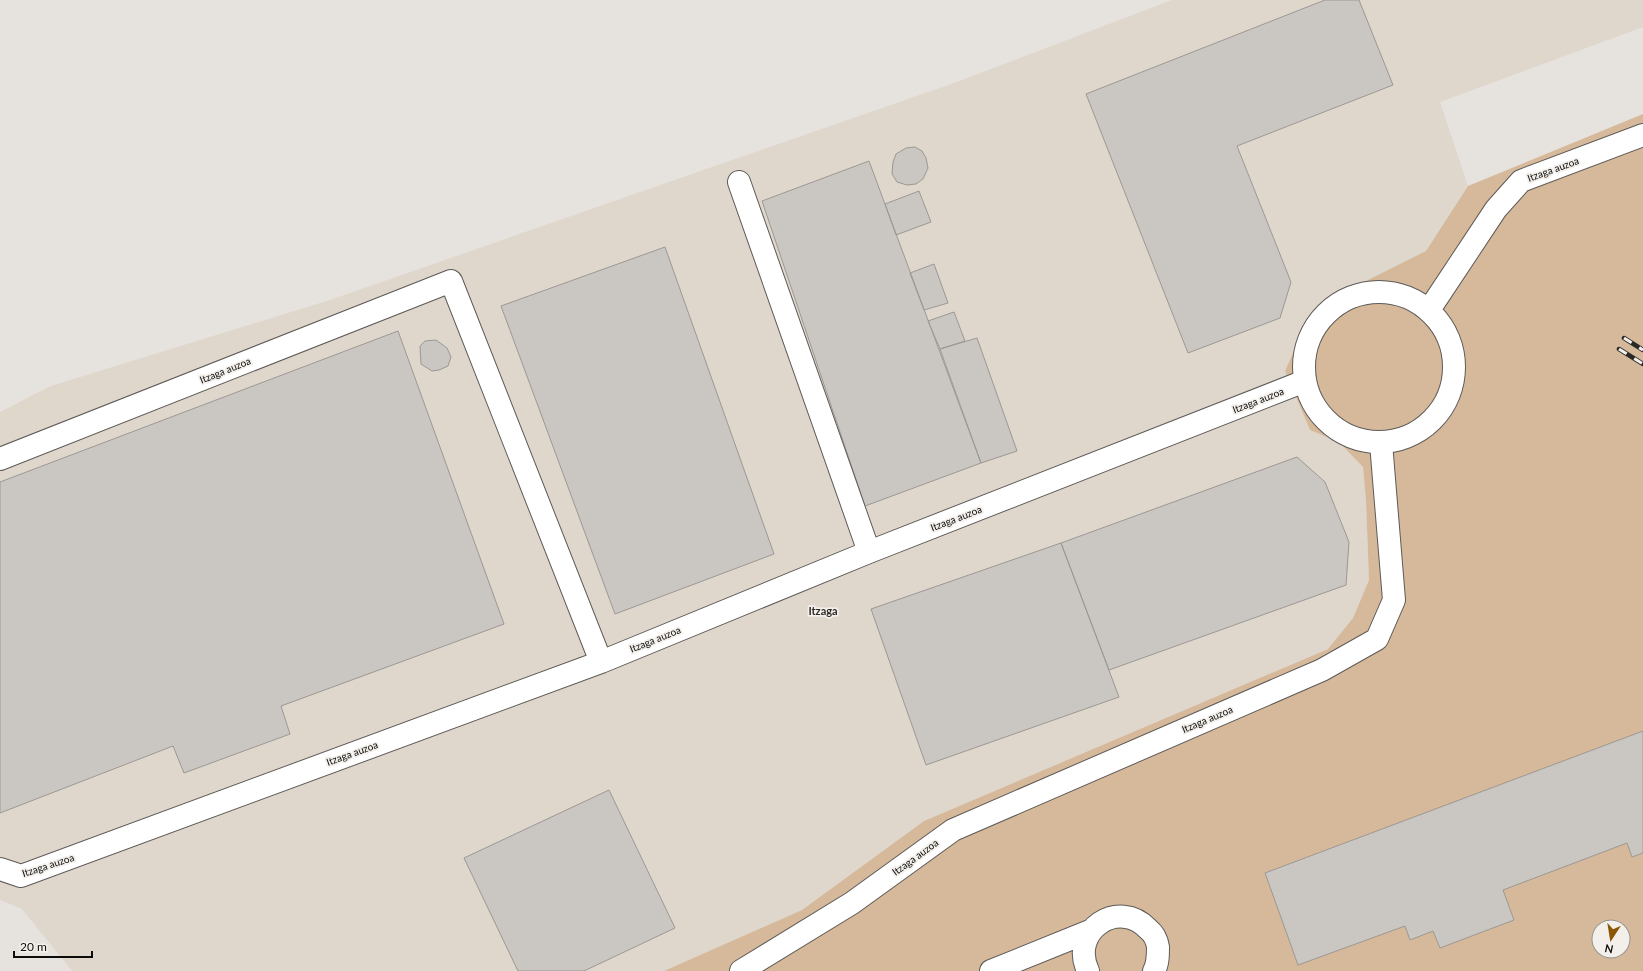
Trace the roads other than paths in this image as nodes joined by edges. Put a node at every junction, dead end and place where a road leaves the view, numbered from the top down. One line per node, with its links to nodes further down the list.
1 (1643, 135): 3 (street, Itzaga auzoa)
2 (739, 182): 7 (street)
3 (1430, 310): 4 (street); 5 (street)
4 (1305, 381): 5 (street); 7 (street, Itzaga auzoa)
5 (1381, 443): 11 (street, Itzaga auzoa)
6 (0, 460): 8 (street, Itzaga auzoa)
7 (869, 552): 8 (street, Itzaga auzoa)
8 (601, 662): 9 (street, Itzaga auzoa)
9 (0, 869)
10 (1090, 931): 12 (street); 13 (street); 14 (street)
11 (741, 971)
12 (991, 971)
13 (1088, 971)
14 (1154, 971)

